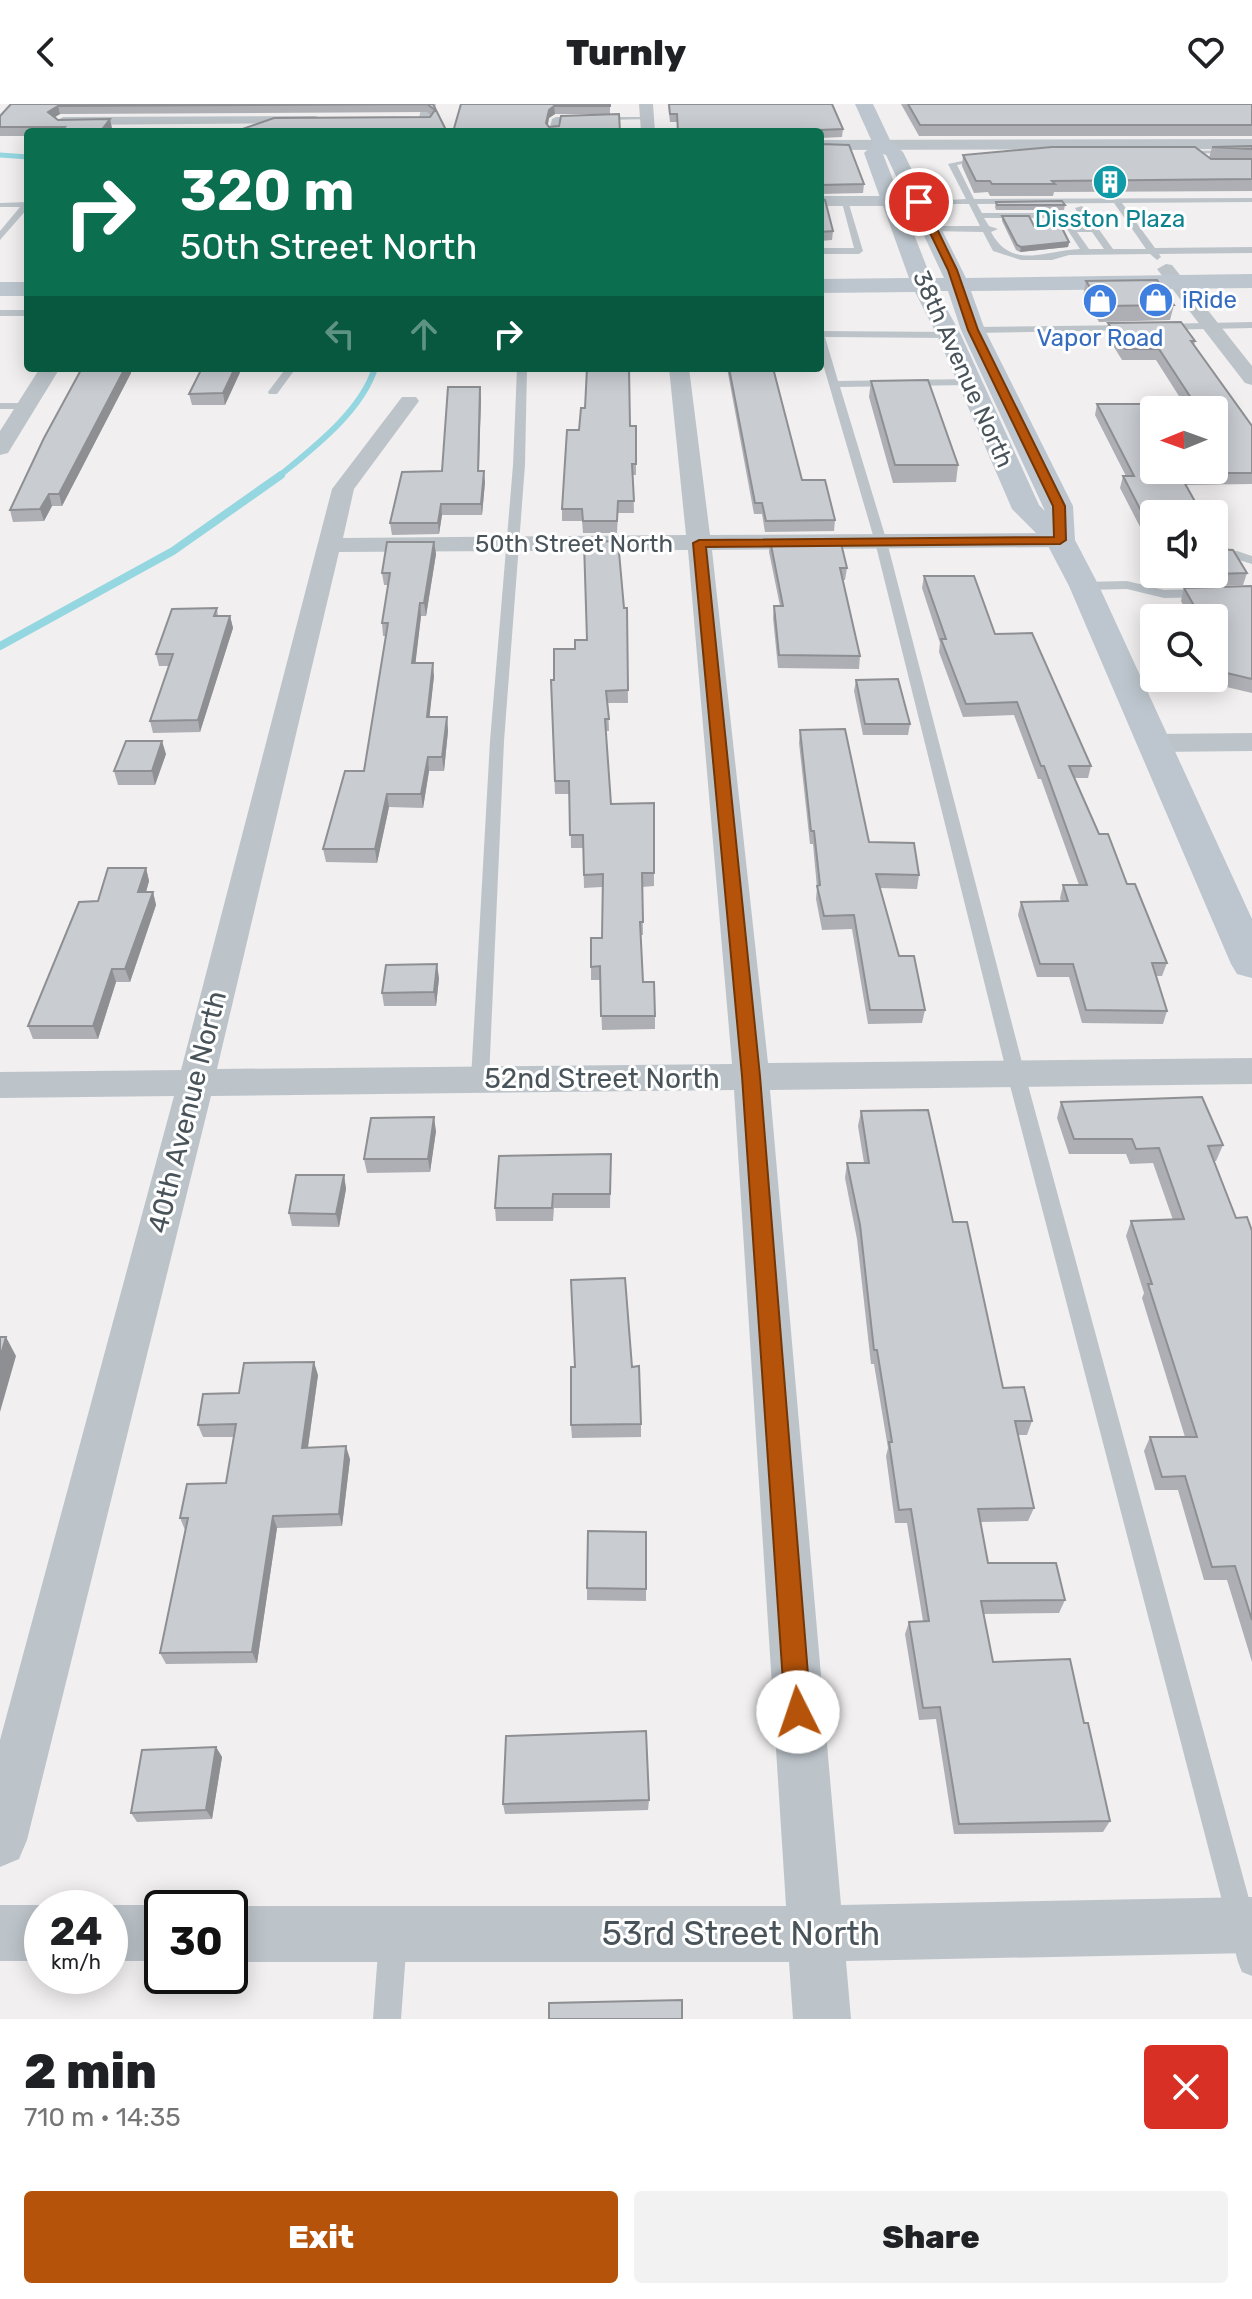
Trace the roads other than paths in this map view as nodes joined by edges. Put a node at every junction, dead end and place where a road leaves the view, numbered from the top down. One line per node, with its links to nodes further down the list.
1 (219, 104): 6 (street)
2 (864, 104): 10 (main road, 38th Avenue North)
3 (647, 118): 7 (lane)
4 (336, 120): 6 (street)
5 (60, 121): 6 (street)
6 (206, 126)
7 (554, 128)
8 (1252, 144): 10 (street)
9 (824, 145): 10 (street)
10 (883, 145): 19 (main road, 38th Avenue North); 22 (main road, 38th Avenue North)
11 (1252, 152): 12 (lane)
12 (1196, 153): 13 (lane); 14 (lane)
13 (1034, 155)
14 (1208, 165)
15 (994, 169): 23 (lane)
16 (1252, 200): 21 (lane)
17 (824, 201): 18 (street)
18 (844, 201): 19 (street); 40 (lane)
19 (890, 201): 50 (main road, 38th Avenue North)
20 (1075, 201): 21 (lane); 23 (lane); 29 (lane)
21 (1116, 201): 44 (lane)
22 (919, 202): 23 (lane); 34 (main road, 38th Avenue North)
23 (972, 202): 30 (lane)
24 (24, 204): 25 (lane)
25 (0, 205)
26 (24, 208): 33 (lane)
27 (1065, 211): 29 (lane)
28 (1047, 212): 32 (lane)
29 (1082, 215): 32 (lane); 36 (lane)
30 (979, 216): 32 (lane); 35 (lane)
31 (1, 218): 33 (lane)
32 (1037, 223)
33 (8, 227): 37 (lane)
34 (932, 229): 35 (lane); 49 (main road, 38th Avenue North)
35 (998, 229): 43 (lane)
36 (1094, 229): 41 (lane); 42 (lane)
37 (0, 237)
38 (1046, 249): 43 (lane)
39 (1252, 250): 44 (lane)
40 (824, 251)
41 (1086, 251): 42 (lane); 43 (lane)
42 (1110, 251): 44 (lane)
43 (1071, 256)
44 (1165, 268): 45 (main road); 49 (main road); 51 (main road); 58 (street)
45 (1252, 268)
46 (824, 271): 50 (main road)
47 (0, 274): 48 (main road)
48 (24, 274)
49 (955, 277): 50 (main road); 59 (main road, 38th Avenue North)
50 (920, 278): 52 (main road); 59 (main road, 38th Avenue North)
51 (1252, 281)
52 (824, 286)
53 (0, 289): 54 (main road)
54 (24, 289)
55 (0, 313): 56 (lane)
56 (24, 313)
57 (1252, 325): 58 (lane)
58 (1210, 326): 59 (lane); 66 (street)
59 (961, 332): 60 (lane); 67 (main road, 38th Avenue North); 74 (main road, 38th Avenue North)
60 (824, 335)
61 (824, 349): 68 (lane)
62 (47, 372): 72 (street)
63 (288, 372): 69 (lane)
64 (522, 372): 76 (lane)
65 (679, 372): 77 (street)
66 (1252, 379)
67 (969, 382): 68 (lane); 74 (main road, 38th Avenue North)
68 (834, 384): 75 (lane)
69 (273, 392)
70 (409, 401): 78 (street, 40th Avenue North)
71 (0, 406): 72 (lane)
72 (26, 406): 73 (street)
73 (0, 448)
74 (1060, 540): 75 (street, 50th Street North); 81 (main road, 38th Avenue North)
75 (881, 542): 77 (street, 50th Street North); 87 (lane)
76 (511, 543): 77 (street, 50th Street North); 78 (street, 50th Street North); 89 (lane)
77 (699, 543): 88 (street)
78 (329, 545): 90 (street, 40th Avenue North)
79 (1228, 555): 80 (lane)
80 (1252, 560)
81 (1084, 586): 82 (lane); 84 (main road, 38th Avenue North)
82 (1252, 592)
83 (1252, 742): 84 (street)
84 (1155, 743): 85 (main road, 38th Avenue North)
85 (1252, 964)
86 (1252, 1071): 87 (street, 52nd Street North)
87 (1016, 1074): 88 (street, 52nd Street North); 98 (lane)
88 (751, 1076): 89 (street, 52nd Street North); 97 (street)
89 (480, 1079): 90 (street, 52nd Street North)
90 (196, 1081): 91 (street, 52nd Street North); 92 (street, 40th Avenue North)
91 (0, 1085)
92 (0, 1840)
93 (0, 1933): 94 (street)
94 (24, 1933)
95 (248, 1934): 96 (street, 53rd Street North)
96 (393, 1934): 97 (street, 53rd Street North); 99 (lane)
97 (814, 1934): 98 (street, 53rd Street North); 100 (street)
98 (1249, 1937)
99 (387, 2019)
100 (822, 2019)

